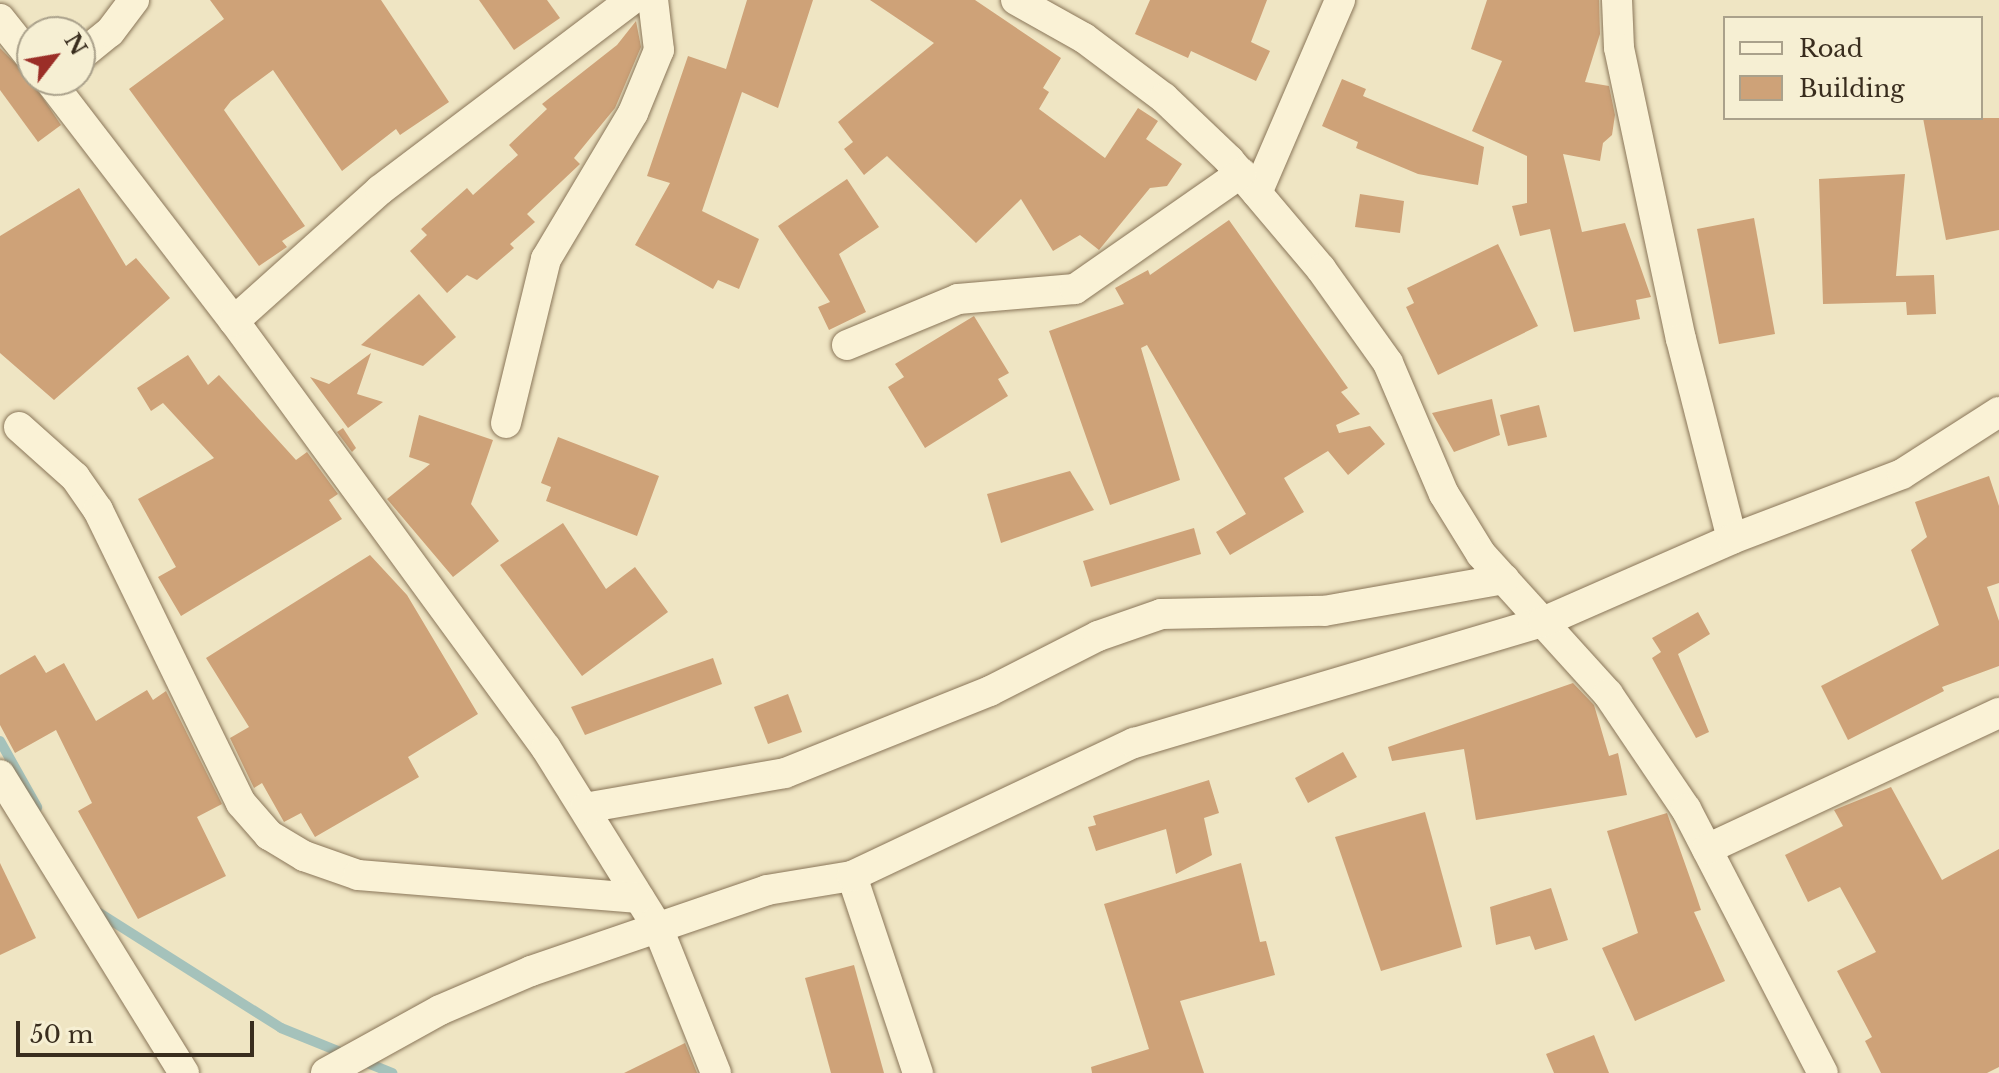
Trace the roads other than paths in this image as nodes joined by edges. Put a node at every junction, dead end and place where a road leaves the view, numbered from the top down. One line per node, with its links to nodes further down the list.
1 (134, 0): 9 (street)
2 (631, 0): 12 (street)
3 (653, 0): 15 (street)
4 (1016, 0): 11 (street)
5 (1340, 0): 11 (street)
6 (1617, 0): 17 (street)
7 (0, 19): 8 (street)
8 (16, 39)
9 (96, 43)
10 (62, 96): 12 (street)
11 (1249, 183): 13 (street); 18 (street)
12 (234, 321): 22 (street)
13 (847, 345)
14 (1999, 412): 17 (street)
15 (506, 423)
16 (19, 427): 25 (street)
17 (1732, 539): 19 (street)
18 (1504, 579): 19 (street); 22 (street)
19 (1543, 622): 23 (street); 24 (street)
20 (1999, 713): 23 (street)
21 (0, 775): 27 (street)
22 (585, 808): 25 (street)
23 (1707, 849): 31 (street)
24 (852, 876): 26 (street); 30 (street)
25 (639, 898): 26 (street)
26 (658, 928): 28 (street); 29 (street)
27 (184, 1073)
28 (326, 1073)
29 (716, 1073)
30 (918, 1073)
31 (1823, 1073)

